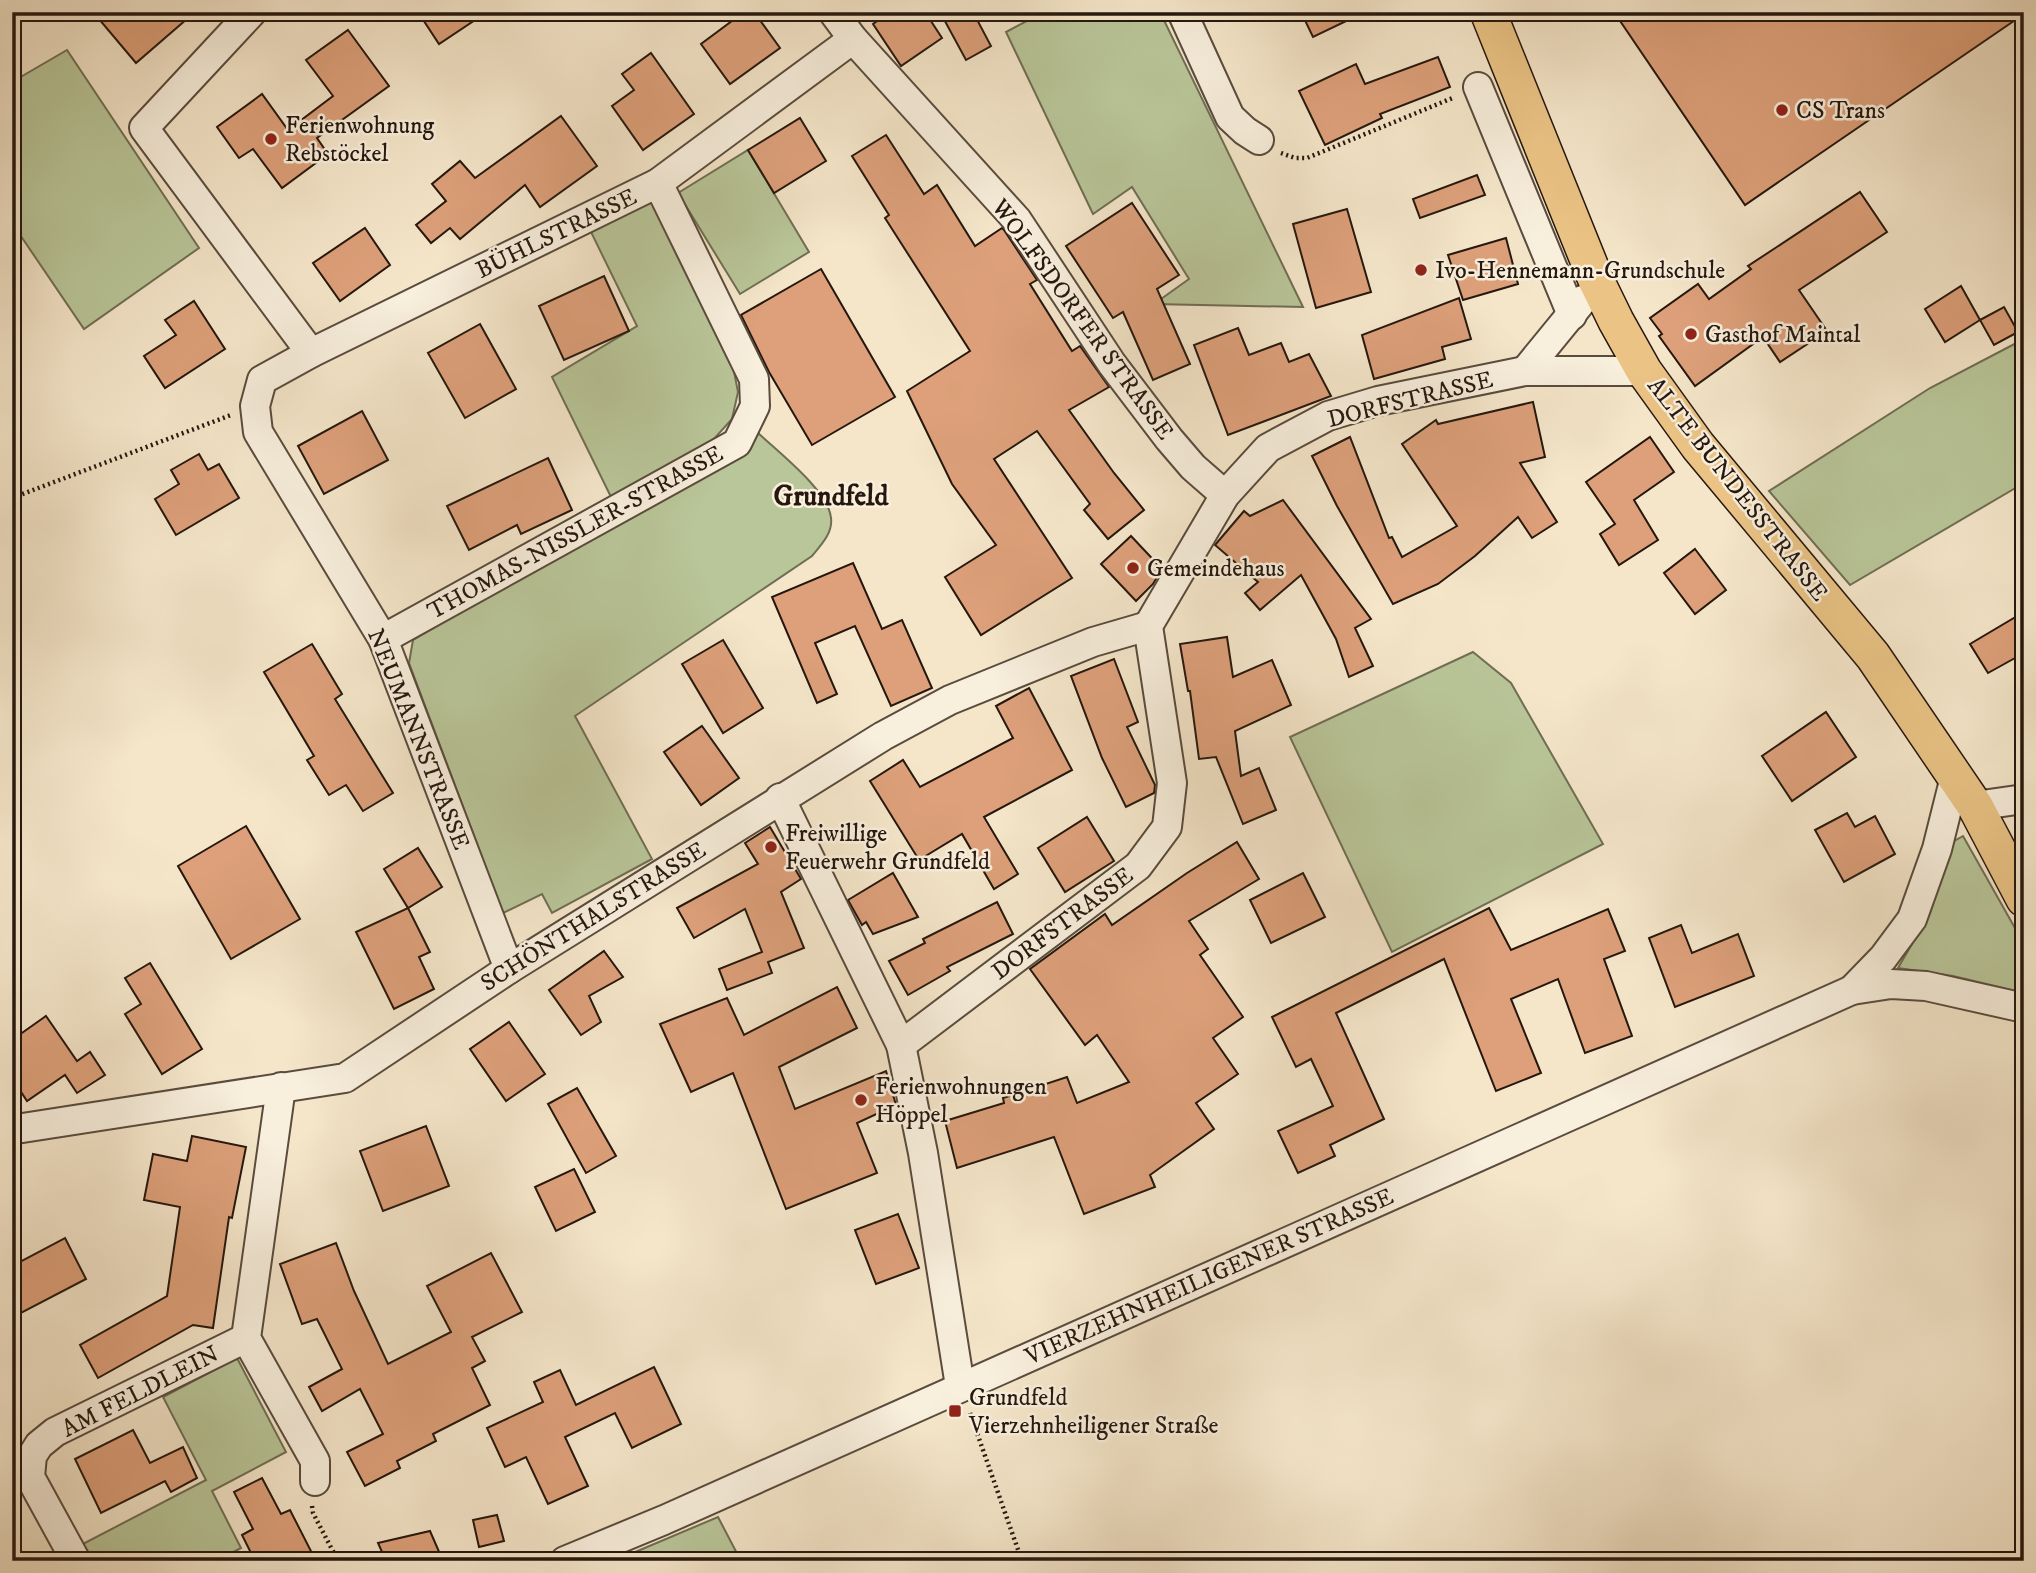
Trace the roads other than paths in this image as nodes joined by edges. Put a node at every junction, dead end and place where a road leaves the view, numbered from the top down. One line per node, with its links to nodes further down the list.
1 (252, 12): 11 (street)
2 (833, 12): 5 (street, WOLFSDORFER STRASSE)
3 (1182, 12): 7 (street)
4 (1488, 12): 9 (main road, ALTE BUNDESSTRASSE)
5 (853, 39): 8 (street, BÜHLSTRASSE); 15 (street, WOLFSDORFER STRASSE)
6 (1478, 87): 10 (street)
7 (1259, 140)
8 (658, 183): 11 (street, BÜHLSTRASSE); 17 (street, THOMAS-NISSLER-STRASSE)
9 (1596, 280): 10 (street, DORFSTRASSE); 13 (main road, ALTE BUNDESSTRASSE)
10 (1572, 315): 12 (street, DORFSTRASSE)
11 (312, 353): 14 (street, BÜHLSTRASSE)
12 (1525, 371): 13 (street, DORFSTRASSE); 15 (street, DORFSTRASSE)
13 (1644, 371): 18 (main road, ALTE BUNDESSTRASSE)
14 (255, 406): 17 (street, NEUMANNSTRASSE)
15 (1226, 495): 16 (street, DORFSTRASSE)
16 (1148, 626): 19 (street, SCHÖNTHALSTRASSE); 26 (street, DORFSTRASSE)
17 (383, 639): 23 (street, NEUMANNSTRASSE)
18 (1955, 777): 21 (main road, ALTE BUNDESSTRASSE); 24 (street)
19 (780, 798): 23 (street, SCHÖNTHALSTRASSE); 26 (street)
20 (2024, 799): 21 (street)
21 (1975, 806): 22 (main road, ALTE BUNDESSTRASSE)
22 (2024, 899)
23 (509, 969): 27 (street, SCHÖNTHALSTRASSE)
24 (1852, 990): 25 (street); 30 (street, VIERZEHNHEILIGENER STRASSE)
25 (2024, 1008)
26 (901, 1045): 30 (street)
27 (281, 1087): 28 (street, SCHÖNTHALSTRASSE); 29 (street, AM FELDLEIN)
28 (16, 1129)
29 (246, 1338): 31 (street, AM FELDLEIN); 32 (street, AM FELDLEIN)
30 (960, 1386): 33 (street, VIERZEHNHEILIGENER STRASSE)
31 (315, 1481)
32 (76, 1561)
33 (565, 1561)

